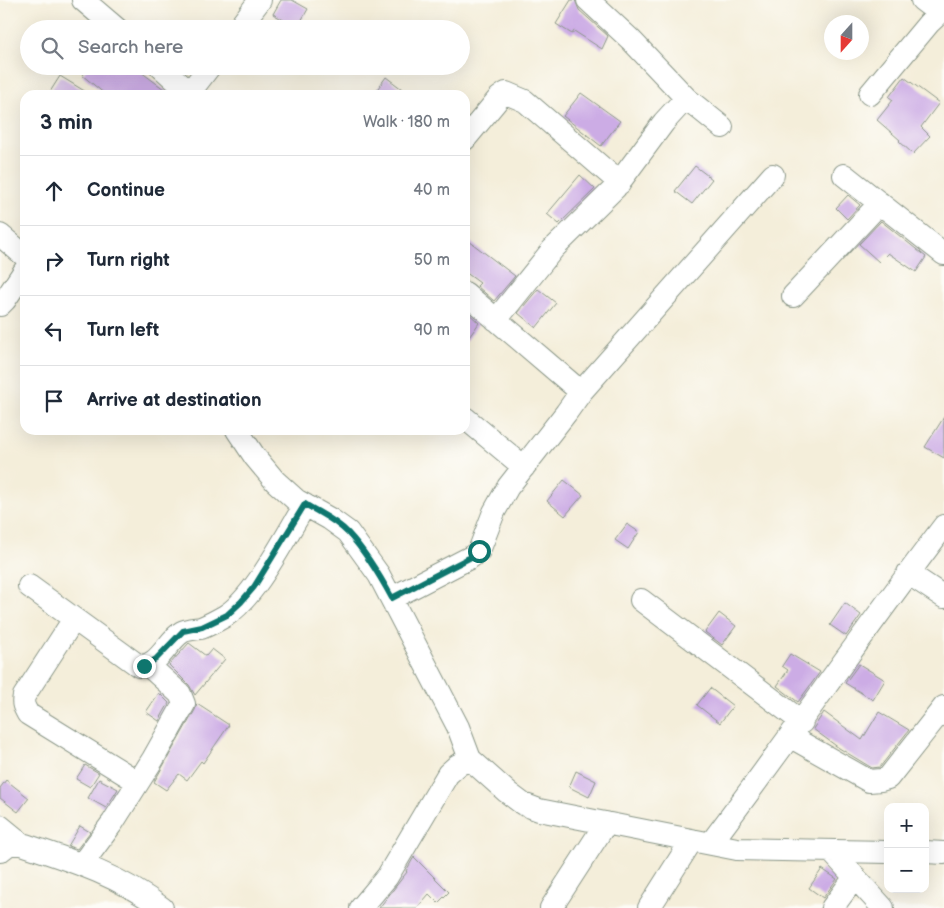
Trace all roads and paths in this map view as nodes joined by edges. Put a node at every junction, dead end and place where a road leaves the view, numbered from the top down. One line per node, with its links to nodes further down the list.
1 (83, 0): 5 (street)
2 (260, 0): 6 (street)
3 (588, 0): 12 (street)
4 (935, 7): 11 (street)
5 (106, 20)
6 (245, 20)
7 (170, 75): 9 (street)
8 (204, 75): 10 (street)
9 (187, 90)
10 (194, 90)
11 (870, 94)
12 (686, 98): 13 (street); 17 (street)
13 (722, 127)
14 (470, 133): 17 (street)
15 (773, 175): 27 (street)
16 (844, 175): 18 (street)
17 (620, 182): 26 (street)
18 (880, 203): 21 (street); 23 (street)
19 (0, 235): 20 (street)
20 (20, 252)
21 (944, 254)
22 (20, 278): 25 (street)
23 (793, 296)
24 (470, 297): 26 (street)
25 (0, 305)
26 (496, 320): 27 (street)
27 (580, 392): 30 (street)
28 (470, 422): 30 (street)
29 (241, 435): 31 (street)
30 (524, 467): 36 (street)
31 (305, 504): 36 (street); 39 (street)
32 (944, 526): 33 (street)
33 (908, 573): 35 (street); 41 (street)
34 (29, 586): 38 (street)
35 (944, 597)
36 (392, 598): 42 (street)
37 (641, 600): 41 (street)
38 (74, 619): 39 (street); 43 (street)
39 (148, 665): 43 (street)
40 (944, 706): 41 (street)
41 (796, 729): 46 (street)
42 (470, 759): 44 (street); 57 (street)
43 (138, 782): 53 (street)
44 (606, 823): 46 (street); 56 (street)
45 (0, 826): 47 (street)
46 (702, 842): 48 (street); 58 (street)
47 (22, 844): 49 (street); 53 (street)
48 (831, 850): 50 (street); 54 (street)
49 (0, 851)
50 (884, 852)
51 (929, 852): 52 (street)
52 (944, 853)
53 (82, 864): 55 (street)
54 (855, 877): 59 (street); 60 (street)
55 (155, 906)
56 (555, 907)
57 (362, 908)
58 (648, 908)
59 (832, 908)
60 (883, 908)

